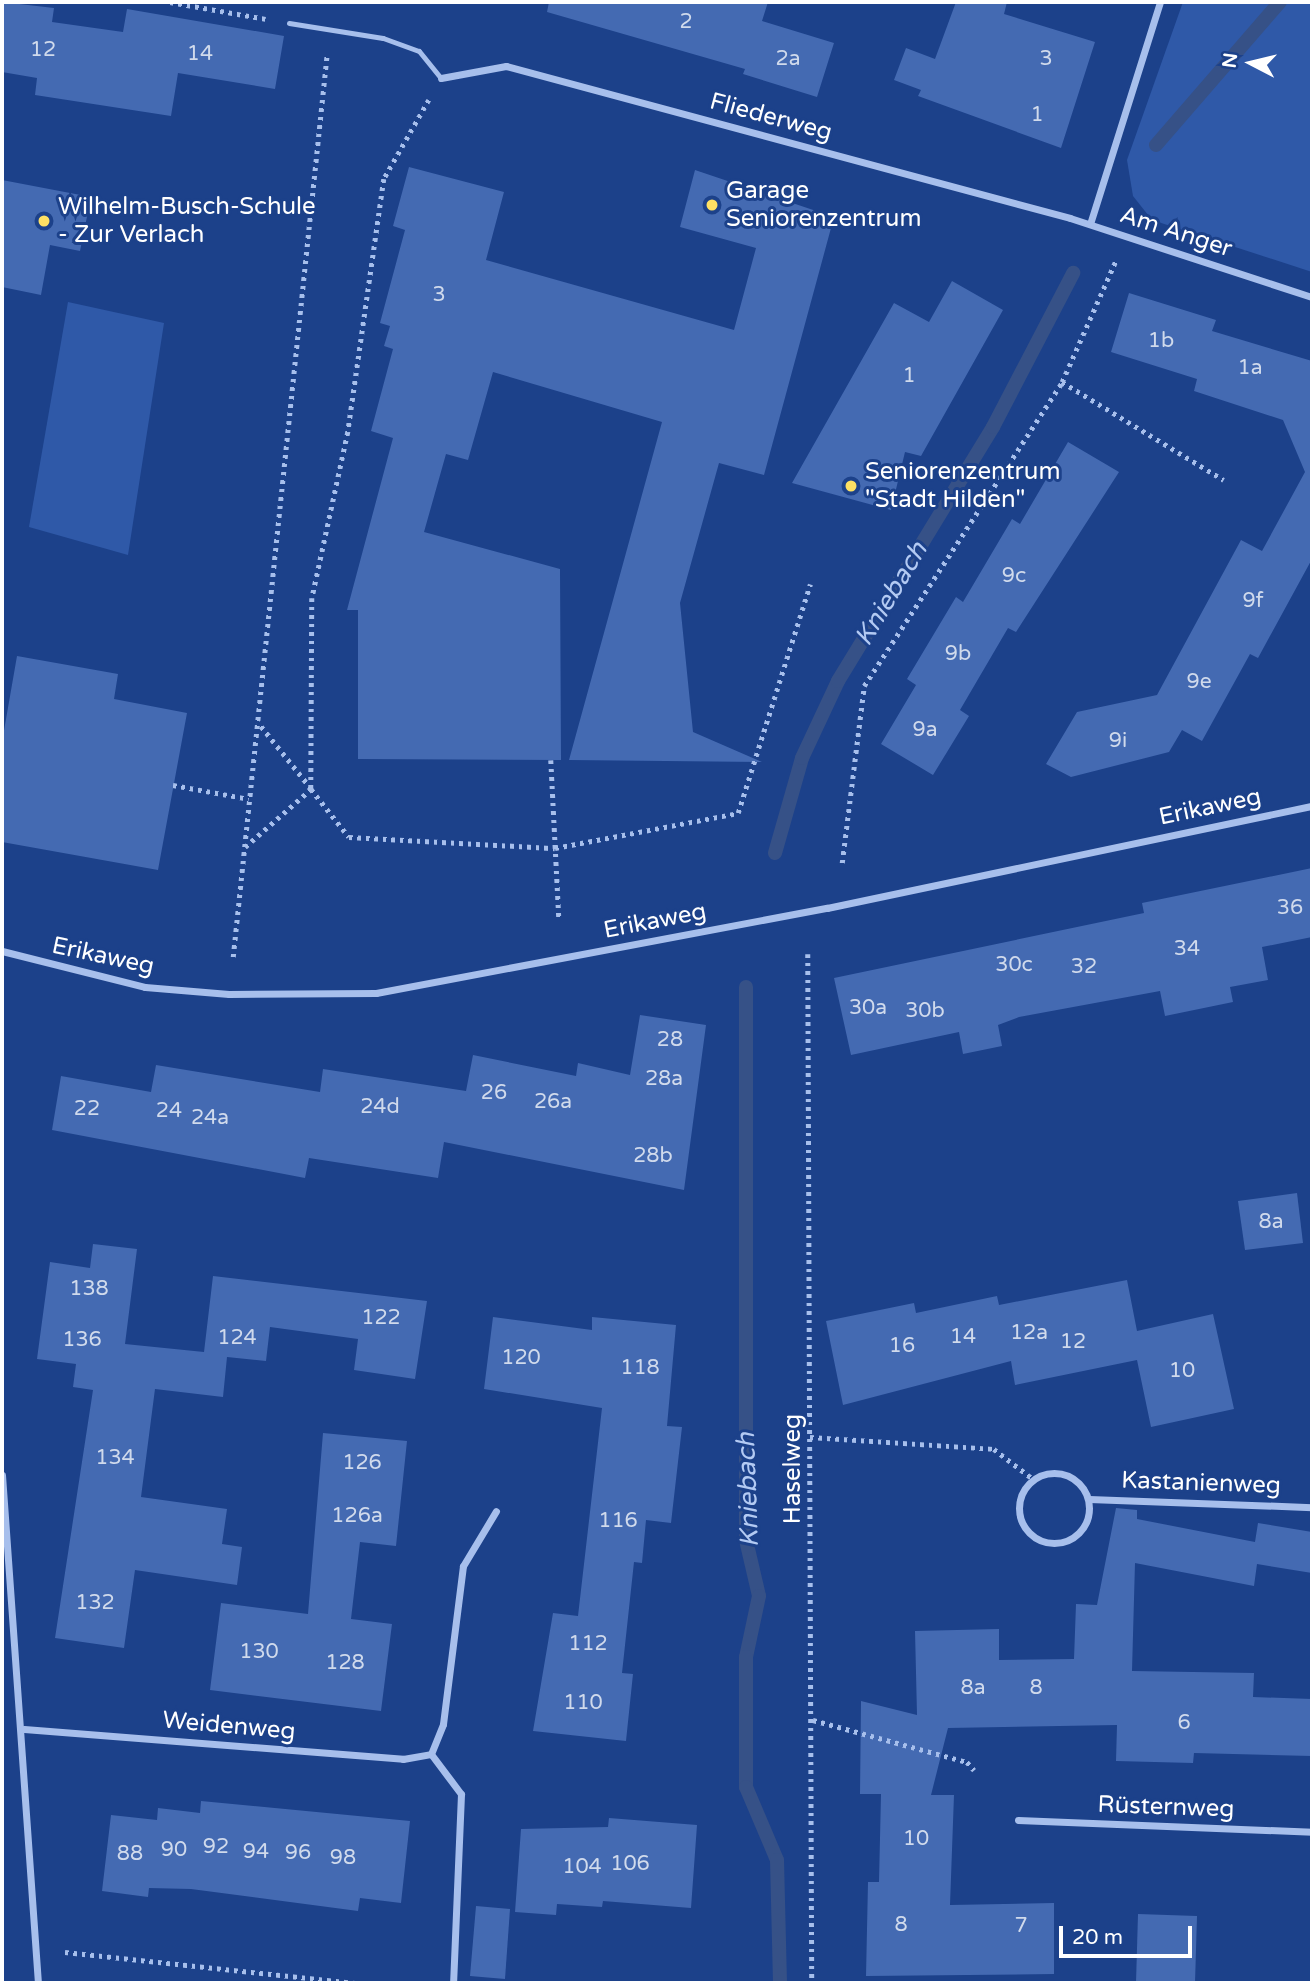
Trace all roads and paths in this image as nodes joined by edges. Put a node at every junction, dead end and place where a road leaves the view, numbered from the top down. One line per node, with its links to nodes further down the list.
1 (170, 2): 3 (path)
2 (1160, 2): 6 (street, Am Anger)
3 (289, 23): 4 (lane)
4 (330, 31): 5 (lane); 12 (path)
5 (441, 78): 6 (street, Fliederweg); 15 (path)
6 (1090, 224): 8 (street, Am Anger)
7 (1117, 258): 9 (path)
8 (1312, 297)
9 (1062, 382): 10 (path); 20 (path)
10 (1224, 480)
11 (810, 584): 19 (path)
12 (257, 723): 15 (path); 16 (path)
13 (551, 760): 19 (path)
14 (173, 785): 16 (path)
15 (311, 789): 18 (path); 19 (path)
16 (250, 799): 18 (path)
17 (1312, 806): 22 (street, Erikaweg)
18 (244, 848): 24 (path)
19 (555, 848): 21 (path)
20 (842, 863)
21 (559, 920)
22 (2, 951)
23 (808, 954): 25 (path, Haselweg)
24 (233, 957)
25 (810, 1437): 27 (path); 31 (path, Haselweg)
26 (2, 1475): 32 (street)
27 (1033, 1479): 28 (street, Kastanienweg); 28 (street, Kastanienweg)
28 (1089, 1499): 29 (street, Kastanienweg)
29 (1312, 1507)
30 (496, 1511): 33 (street)
31 (813, 1720): 34 (path); 41 (path, Haselweg)
32 (24, 1729): 33 (street, Weidenweg); 38 (street)
33 (431, 1754): 40 (street)
34 (974, 1770)
35 (1018, 1820): 36 (street, Rüsternweg)
36 (1312, 1832)
37 (65, 1952): 39 (path)
38 (38, 1983)
39 (356, 1983)
40 (453, 1983)
41 (812, 1983)

